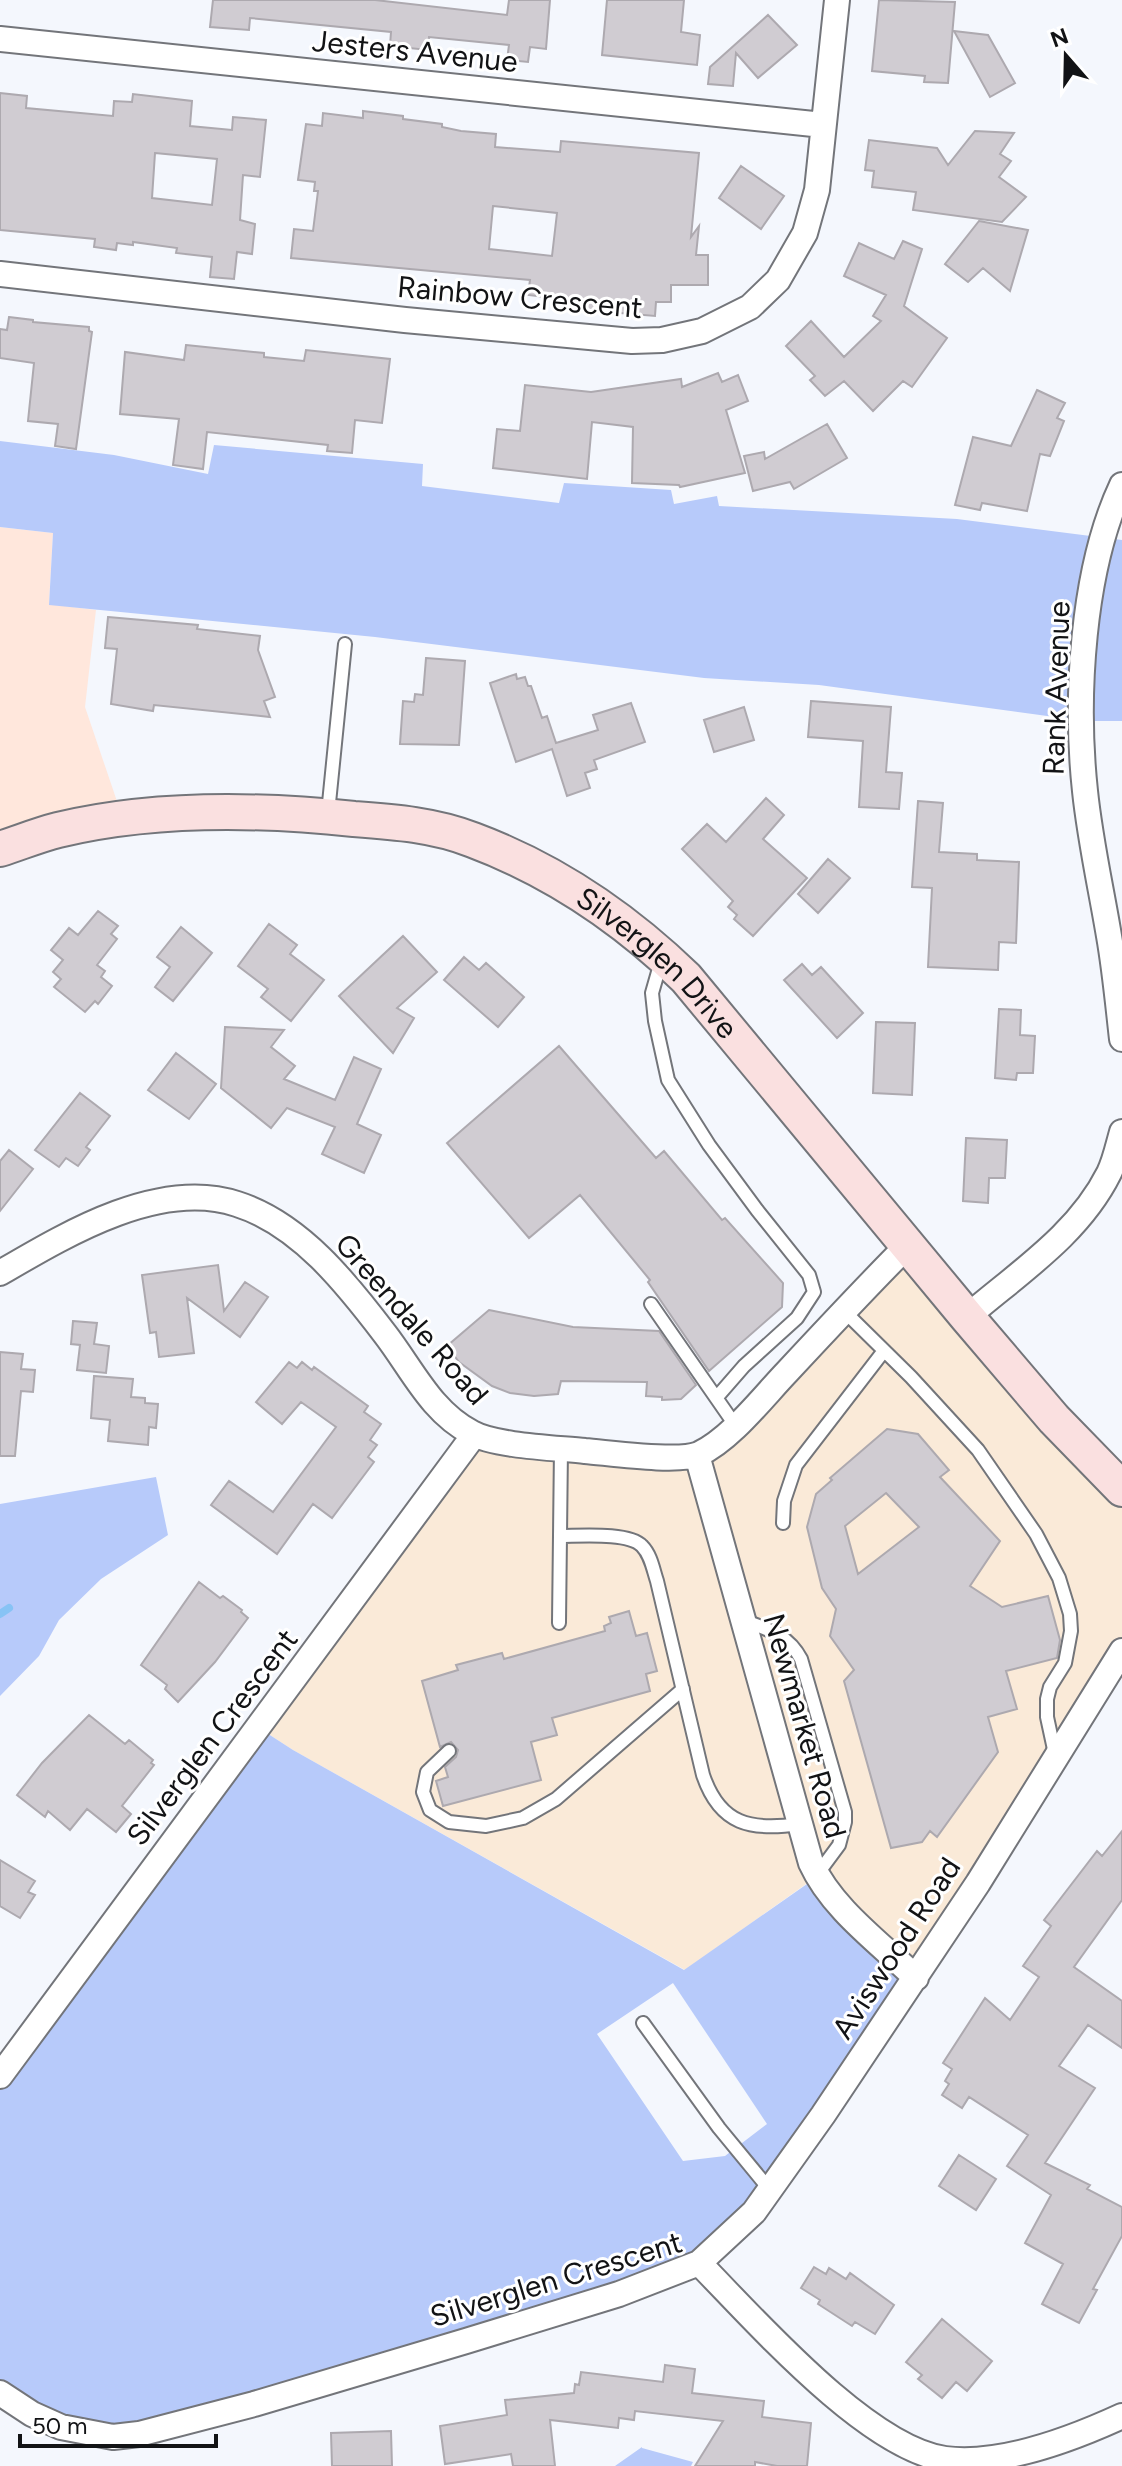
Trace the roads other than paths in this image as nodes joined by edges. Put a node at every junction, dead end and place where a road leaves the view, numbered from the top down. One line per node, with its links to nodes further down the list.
1 (837, 0): 3 (street, Rainbow Crescent)
2 (0, 39): 3 (street, Jesters Avenue)
3 (823, 125): 4 (street, Rainbow Crescent)
4 (0, 274)
5 (1122, 485): 10 (street, Rank Avenue)
6 (345, 644): 7 (lane)
7 (328, 816): 8 (street, Silverglen Drive); 9 (street, Silverglen Drive)
8 (0, 849)
9 (668, 961): 12 (street, Silverglen Drive); 18 (lane)
10 (1122, 1039)
11 (1122, 1132): 16 (street)
12 (908, 1245): 15 (street); 16 (street, Silverglen Drive)
13 (0, 1273): 20 (street, Greendale Road)
14 (651, 1304): 18 (lane)
15 (844, 1311): 17 (lane); 19 (street)
16 (967, 1317): 23 (street, Silverglen Drive)
17 (883, 1352): 24 (lane); 31 (lane)
18 (717, 1397): 19 (lane)
19 (735, 1425): 22 (street)
20 (474, 1435): 21 (street, Greendale Road); 36 (street, Silverglen Crescent)
21 (561, 1448): 22 (street, Greendale Road); 25 (lane)
22 (697, 1455): 26 (street, Newmarket Road)
23 (1122, 1489)
24 (783, 1523)
25 (560, 1536): 27 (lane); 29 (lane)
26 (742, 1620): 32 (street, Newmarket Road); 33 (lane)
27 (559, 1623)
28 (1122, 1651): 31 (street, Aviswood Road)
29 (683, 1689): 30 (lane); 32 (lane)
30 (449, 1751)
31 (1056, 1758): 34 (street, Aviswood Road)
32 (799, 1824): 33 (street, Newmarket Road)
33 (816, 1876): 34 (street, Newmarket Road)
34 (916, 1978): 37 (street, Aviswood Road)
35 (643, 2023): 37 (lane)
36 (0, 2076)
37 (770, 2190): 38 (street, Aviswood Road)
38 (699, 2263): 39 (street, Silverglen Crescent); 40 (street, Silverglen Crescent)
39 (0, 2393)
40 (1122, 2416)

